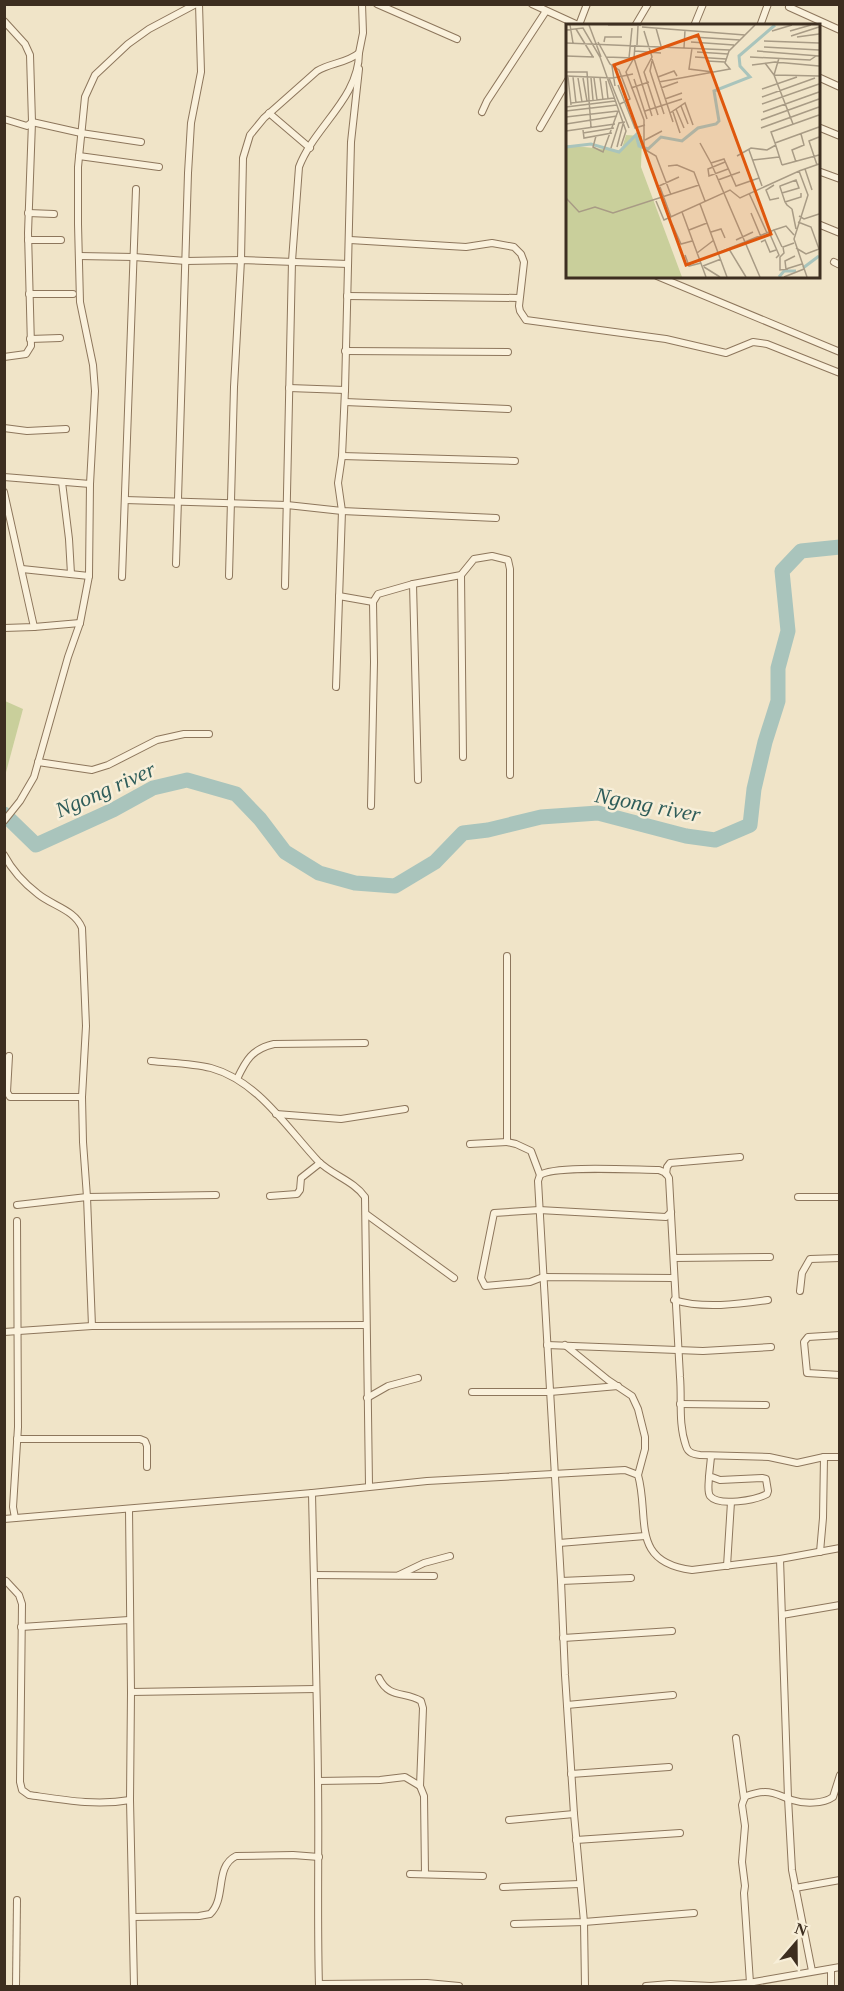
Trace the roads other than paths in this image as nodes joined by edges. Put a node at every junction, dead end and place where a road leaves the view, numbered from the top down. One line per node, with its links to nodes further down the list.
1 (198, 4): 30 (street); 49 (street)
2 (362, 4): 19 (street)
3 (377, 4): 18 (street)
4 (532, 4): 10 (street)
5 (586, 4): 13 (street)
6 (648, 4): 14 (street)
7 (703, 4): 15 (street)
8 (768, 4): 16 (street)
9 (789, 7): 17 (street)
10 (546, 11): 12 (street); 24 (street)
11 (4, 21): 27 (street)
12 (577, 24)
13 (579, 24)
14 (636, 24)
15 (695, 24)
16 (761, 24)
17 (840, 30)
18 (457, 39)
19 (359, 53): 20 (street); 25 (street)
20 (359, 69): 33 (street); 45 (street)
21 (820, 77): 23 (street)
22 (566, 83): 28 (street)
23 (840, 87)
24 (482, 112)
25 (269, 113): 33 (street); 48 (street)
26 (4, 119): 27 (street)
27 (32, 122): 30 (street); 39 (street)
28 (540, 128)
29 (820, 128): 31 (street)
30 (81, 133): 32 (street); 34 (street)
31 (840, 136)
32 (141, 142)
33 (310, 148): 50 (street)
34 (79, 156): 35 (street); 46 (street)
35 (159, 167)
36 (820, 171): 37 (street)
37 (840, 179)
38 (136, 189): 47 (street)
39 (28, 213): 40 (street); 43 (street)
40 (54, 214)
41 (820, 224): 42 (street)
42 (840, 233)
43 (28, 240): 44 (street); 53 (street)
44 (61, 240)
45 (350, 240): 51 (street); 56 (street)
46 (79, 256): 47 (street); 74 (street)
47 (134, 257): 49 (street); 76 (street)
48 (242, 260): 49 (street); 50 (street); 78 (street)
49 (186, 261): 77 (street)
50 (292, 261): 51 (street); 64 (street)
51 (348, 264): 55 (street)
52 (662, 278): 61 (street)
53 (29, 294): 54 (street); 58 (street)
54 (73, 294)
55 (348, 296): 56 (street); 59 (street)
56 (519, 298): 63 (street)
57 (60, 338): 58 (street)
58 (30, 339): 62 (street)
59 (345, 351): 60 (street); 65 (street)
60 (508, 352)
61 (840, 352)
62 (4, 357)
63 (840, 373)
64 (289, 388): 65 (street); 79 (street)
65 (345, 390): 66 (street)
66 (345, 402): 67 (street); 70 (street)
67 (508, 409)
68 (4, 428): 69 (street)
69 (66, 429)
70 (342, 456): 71 (street); 80 (street)
71 (515, 461)
72 (4, 477): 73 (street)
73 (62, 482): 74 (street); 84 (street)
74 (90, 484): 86 (street)
75 (4, 492): 83 (street)
76 (125, 500): 77 (street); 88 (street)
77 (179, 502): 78 (street); 82 (street)
78 (230, 502): 79 (street); 87 (street)
79 (286, 505): 80 (street); 90 (street)
80 (342, 511): 81 (street); 91 (street)
81 (496, 518)
82 (176, 564)
83 (22, 569): 84 (street); 94 (street)
84 (70, 574): 86 (street)
85 (461, 575): 89 (street); 98 (street); 100 (street)
86 (89, 576): 93 (street)
87 (229, 576)
88 (122, 577)
89 (413, 584): 92 (street); 101 (street)
90 (285, 586)
91 (339, 596): 92 (street); 96 (street)
92 (373, 602): 102 (street)
93 (80, 623): 94 (street); 99 (street)
94 (34, 627): 95 (street)
95 (4, 628)
96 (336, 687)
97 (209, 734): 99 (street)
98 (464, 758)
99 (38, 762): 103 (street)
100 (510, 775)
101 (418, 780)
102 (371, 806)
103 (4, 821)
104 (4, 855): 110 (street)
105 (507, 956): 113 (street)
106 (365, 1043): 109 (street)
107 (9, 1056): 110 (street)
108 (151, 1061): 109 (street)
109 (237, 1079): 112 (street)
110 (82, 1096): 121 (street)
111 (405, 1109): 112 (street)
112 (276, 1114): 116 (street)
113 (507, 1142): 114 (street); 118 (street)
114 (470, 1144)
115 (740, 1157): 117 (street)
116 (320, 1163): 120 (street); 127 (street)
117 (666, 1174): 118 (street); 126 (street)
118 (540, 1175): 125 (street)
119 (216, 1195): 121 (street)
120 (270, 1196)
121 (87, 1197): 124 (street); 139 (street)
122 (798, 1197): 123 (street)
123 (840, 1197)
124 (17, 1205)
125 (539, 1210): 126 (street); 132 (street); 132 (street)
126 (671, 1212): 130 (street)
127 (366, 1214): 133 (street); 138 (street)
128 (17, 1221): 140 (street)
129 (770, 1257): 130 (street)
130 (674, 1258): 134 (street)
131 (840, 1258): 135 (street)
132 (543, 1277): 134 (street); 143 (street)
133 (454, 1278)
134 (674, 1278): 136 (street)
135 (800, 1291)
136 (674, 1300): 137 (street); 146 (street)
137 (768, 1300)
138 (366, 1325): 139 (street); 152 (street)
139 (92, 1326): 140 (street)
140 (18, 1331): 141 (street); 155 (street)
141 (4, 1332)
142 (840, 1335): 147 (street)
143 (547, 1345): 144 (street); 151 (street)
144 (565, 1345): 146 (street); 149 (street)
145 (771, 1347): 146 (street)
146 (678, 1349): 153 (street)
147 (840, 1375)
148 (418, 1378): 152 (street)
149 (618, 1386): 151 (street); 161 (street)
150 (472, 1392): 151 (street)
151 (550, 1392): 160 (street)
152 (367, 1398): 163 (street)
153 (680, 1404): 154 (street); 156 (street)
154 (766, 1405)
155 (17, 1439): 159 (street); 167 (street)
156 (711, 1457): 157 (street); 162 (street)
157 (824, 1457): 158 (street); 172 (street)
158 (840, 1457)
159 (147, 1467)
160 (554, 1475): 161 (street); 163 (street); 170 (street)
161 (638, 1475): 169 (street)
162 (709, 1476): 165 (street); 165 (street)
163 (369, 1485): 164 (street)
164 (312, 1493): 166 (street); 176 (street)
165 (731, 1502): 175 (street)
166 (129, 1509): 167 (street); 184 (street)
167 (15, 1518): 168 (street)
168 (4, 1519)
169 (645, 1536): 170 (street); 175 (street)
170 (559, 1543): 181 (street)
171 (840, 1548): 172 (street)
172 (820, 1552): 174 (street)
173 (450, 1556): 177 (street)
174 (780, 1559): 175 (street); 183 (street)
175 (727, 1566)
176 (314, 1575): 177 (street); 189 (street)
177 (398, 1575): 178 (street)
178 (434, 1576)
179 (631, 1578): 181 (street)
180 (6, 1581): 185 (street)
181 (561, 1581): 187 (street)
182 (840, 1605): 183 (street)
183 (782, 1615): 199 (street)
184 (129, 1620): 185 (street); 190 (street)
185 (21, 1627): 201 (street)
186 (672, 1631): 187 (street)
187 (563, 1638): 192 (street)
188 (379, 1678): 198 (street)
189 (316, 1689): 190 (street); 197 (street)
190 (131, 1692): 201 (street)
191 (673, 1695): 192 (street)
192 (567, 1705): 195 (street)
193 (736, 1738): 200 (street)
194 (669, 1767): 195 (street)
195 (571, 1774): 202 (street)
196 (840, 1775): 199 (street)
197 (318, 1781): 198 (street); 206 (street)
198 (420, 1786): 208 (street)
199 (788, 1798): 200 (street); 213 (street)
200 (744, 1799): 222 (street)
201 (130, 1800): 216 (street)
202 (574, 1814): 203 (street); 205 (street)
203 (509, 1820)
204 (680, 1833): 205 (street)
205 (576, 1840): 211 (street)
206 (319, 1857): 216 (street); 223 (street)
207 (410, 1874): 208 (street)
208 (425, 1874): 209 (street)
209 (483, 1876)
210 (840, 1880): 213 (street)
211 (580, 1884): 212 (street); 217 (street)
212 (503, 1887)
213 (795, 1888): 221 (street)
214 (17, 1900): 225 (street)
215 (694, 1913): 217 (street)
216 (133, 1917): 226 (street)
217 (584, 1922): 218 (street); 228 (street)
218 (514, 1924)
219 (840, 1967): 220 (street)
220 (831, 1969): 221 (street); 230 (street)
221 (812, 1971): 222 (street)
222 (750, 1983): 229 (street)
223 (319, 1985): 224 (street)
224 (427, 1985): 227 (street)
225 (16, 1986)
226 (134, 1986)
227 (459, 1986)
228 (585, 1986)
229 (646, 1986)
230 (831, 1986)

